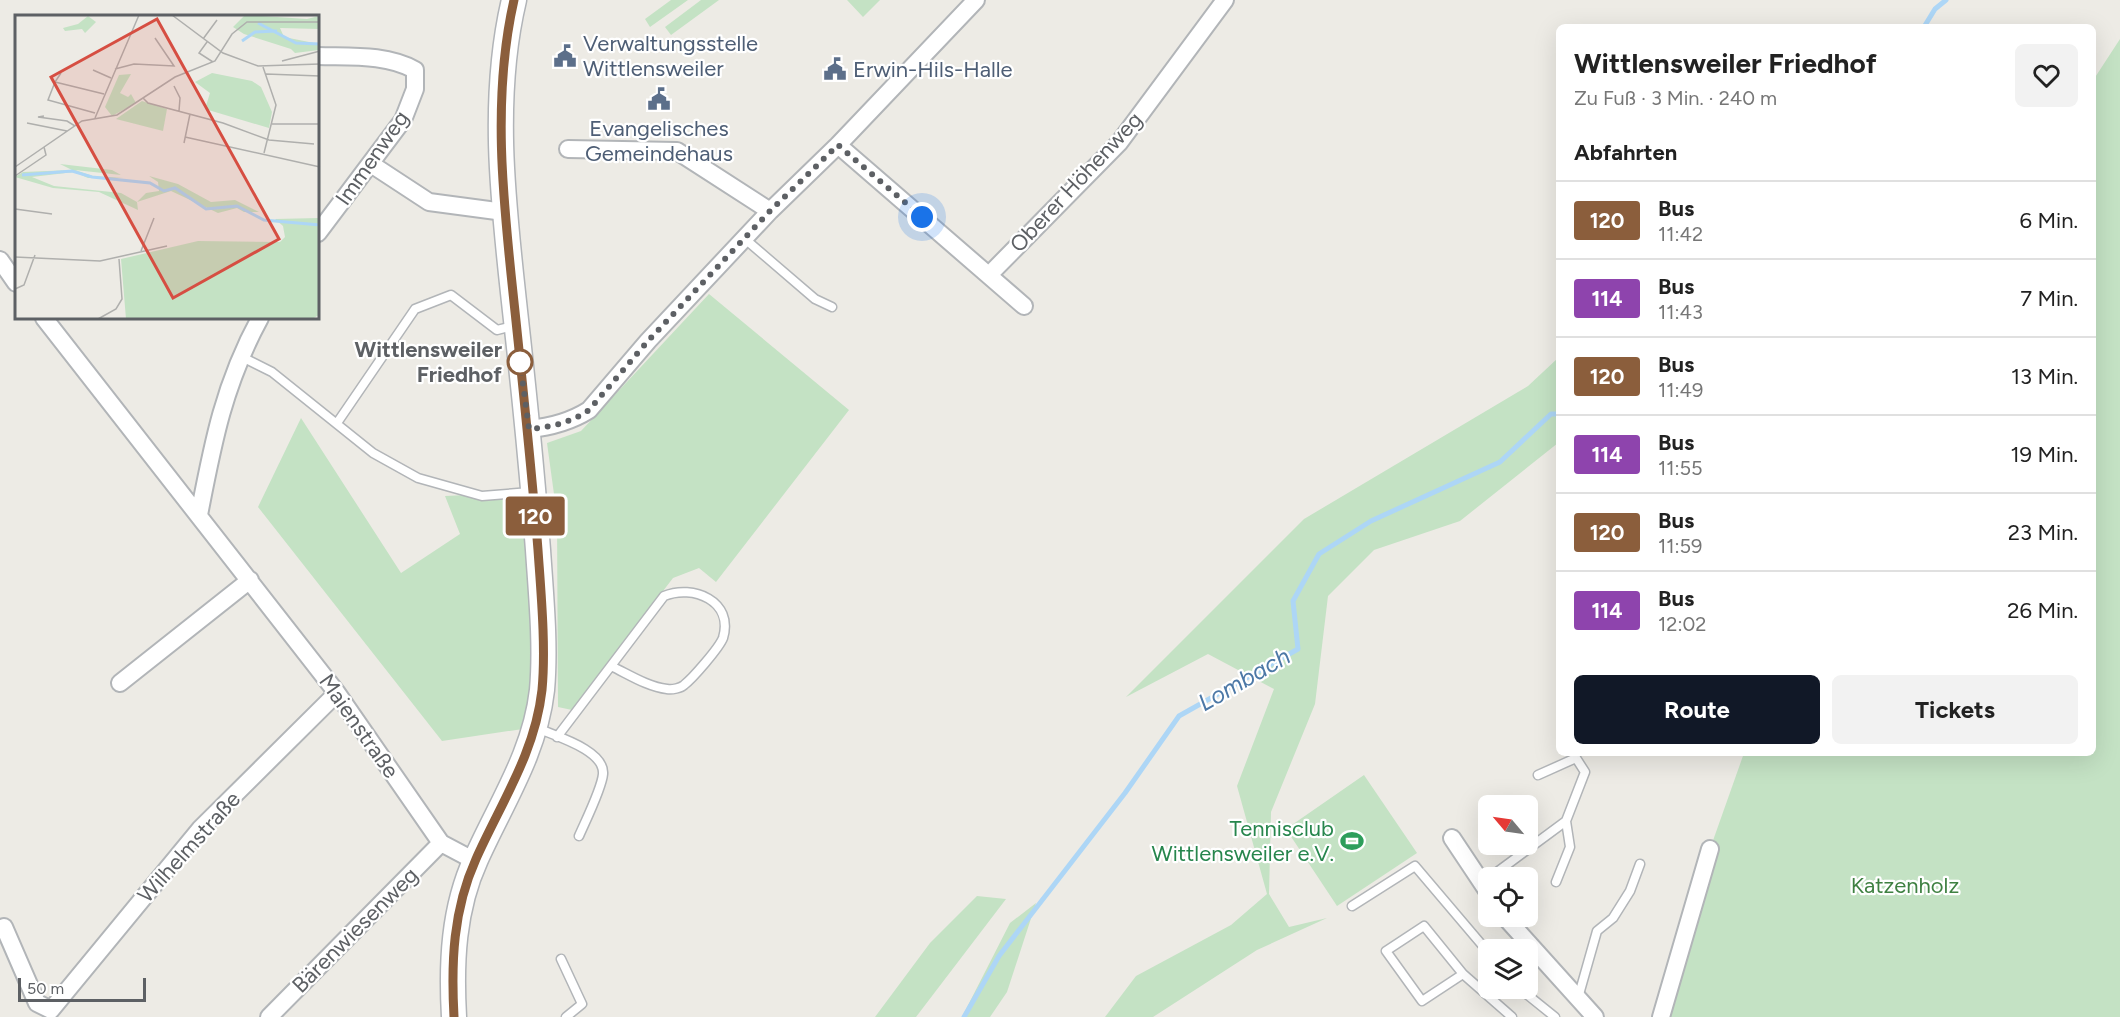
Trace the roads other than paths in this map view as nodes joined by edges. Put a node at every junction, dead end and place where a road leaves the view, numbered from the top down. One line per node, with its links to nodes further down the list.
1 (514, 0): 9 (street)
2 (976, 0): 5 (street)
3 (1225, 0): 13 (street, Oberer Höhenweg)
4 (320, 56): 7 (street, Immenweg)
5 (838, 145): 8 (street); 13 (street)
6 (568, 149): 8 (street)
7 (371, 164): 9 (street); 10 (street, Immenweg)
8 (770, 211): 11 (street)
9 (504, 212): 19 (street)
10 (320, 230)
11 (745, 239): 16 (lane); 22 (street)
12 (0, 260): 14 (street)
13 (989, 275): 15 (street)
14 (15, 282)
15 (1024, 306)
16 (832, 307)
17 (46, 320): 24 (street, Maienstraße)
18 (259, 320): 20 (street)
19 (517, 325): 21 (lane); 22 (street)
20 (239, 356): 21 (lane); 24 (street)
21 (337, 423): 23 (lane)
22 (529, 429): 23 (street)
23 (534, 492): 29 (street)
24 (199, 515): 25 (street, Maienstraße)
25 (250, 580): 27 (street); 28 (street, Maienstraße)
26 (611, 666): 26 (lane); 29 (lane)
27 (120, 683)
28 (337, 693): 34 (street, Maienstraße); 49 (street, Wilhelmstraße)
29 (547, 732): 32 (lane); 36 (street)
30 (1538, 775): 31 (lane)
31 (1566, 821): 38 (lane); 40 (lane)
32 (579, 836)
33 (1452, 838): 39 (street)
34 (441, 843): 36 (street, Maienstraße); 50 (street, Bärenwiesenweg)
35 (1710, 849): 56 (street)
36 (475, 861): 51 (street)
37 (1640, 864): 48 (lane)
38 (1507, 867)
39 (1478, 871)
40 (1556, 882)
41 (1352, 906): 44 (lane)
42 (4, 927): 49 (street, Wilhelmstraße)
43 (1514, 927): 48 (street)
44 (1478, 940)
45 (561, 959): 52 (lane)
46 (1463, 974): 46 (lane); 53 (lane)
47 (1533, 999): 54 (lane)
48 (1578, 999): 55 (street)
49 (52, 1013)
50 (268, 1017)
51 (454, 1017)
52 (566, 1017)
53 (1512, 1017)
54 (1555, 1017)
55 (1595, 1017)
56 (1661, 1017)

